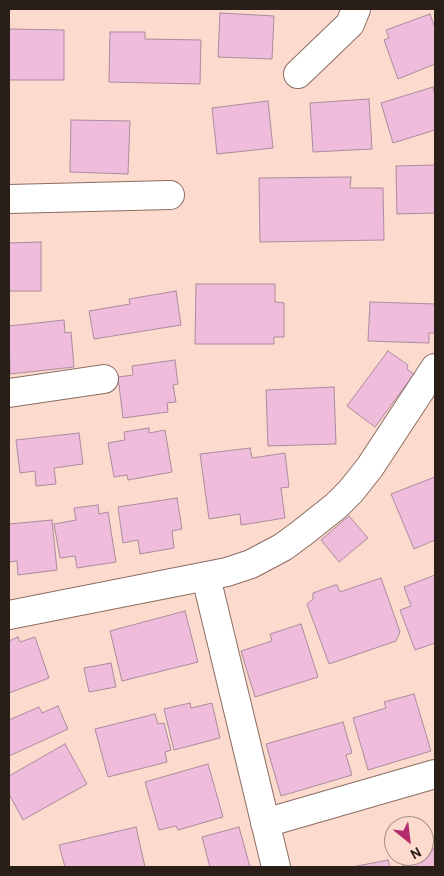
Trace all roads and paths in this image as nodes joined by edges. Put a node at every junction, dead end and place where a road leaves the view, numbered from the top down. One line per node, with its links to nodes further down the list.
1 (356, 9): 2 (street)
2 (298, 74)
3 (170, 195): 4 (street)
4 (9, 199)
5 (435, 368): 8 (street)
6 (104, 379): 7 (street)
7 (9, 394)
8 (206, 576): 9 (street); 11 (street)
9 (9, 615)
10 (435, 774): 11 (street)
11 (265, 822): 12 (street)
12 (276, 867)

